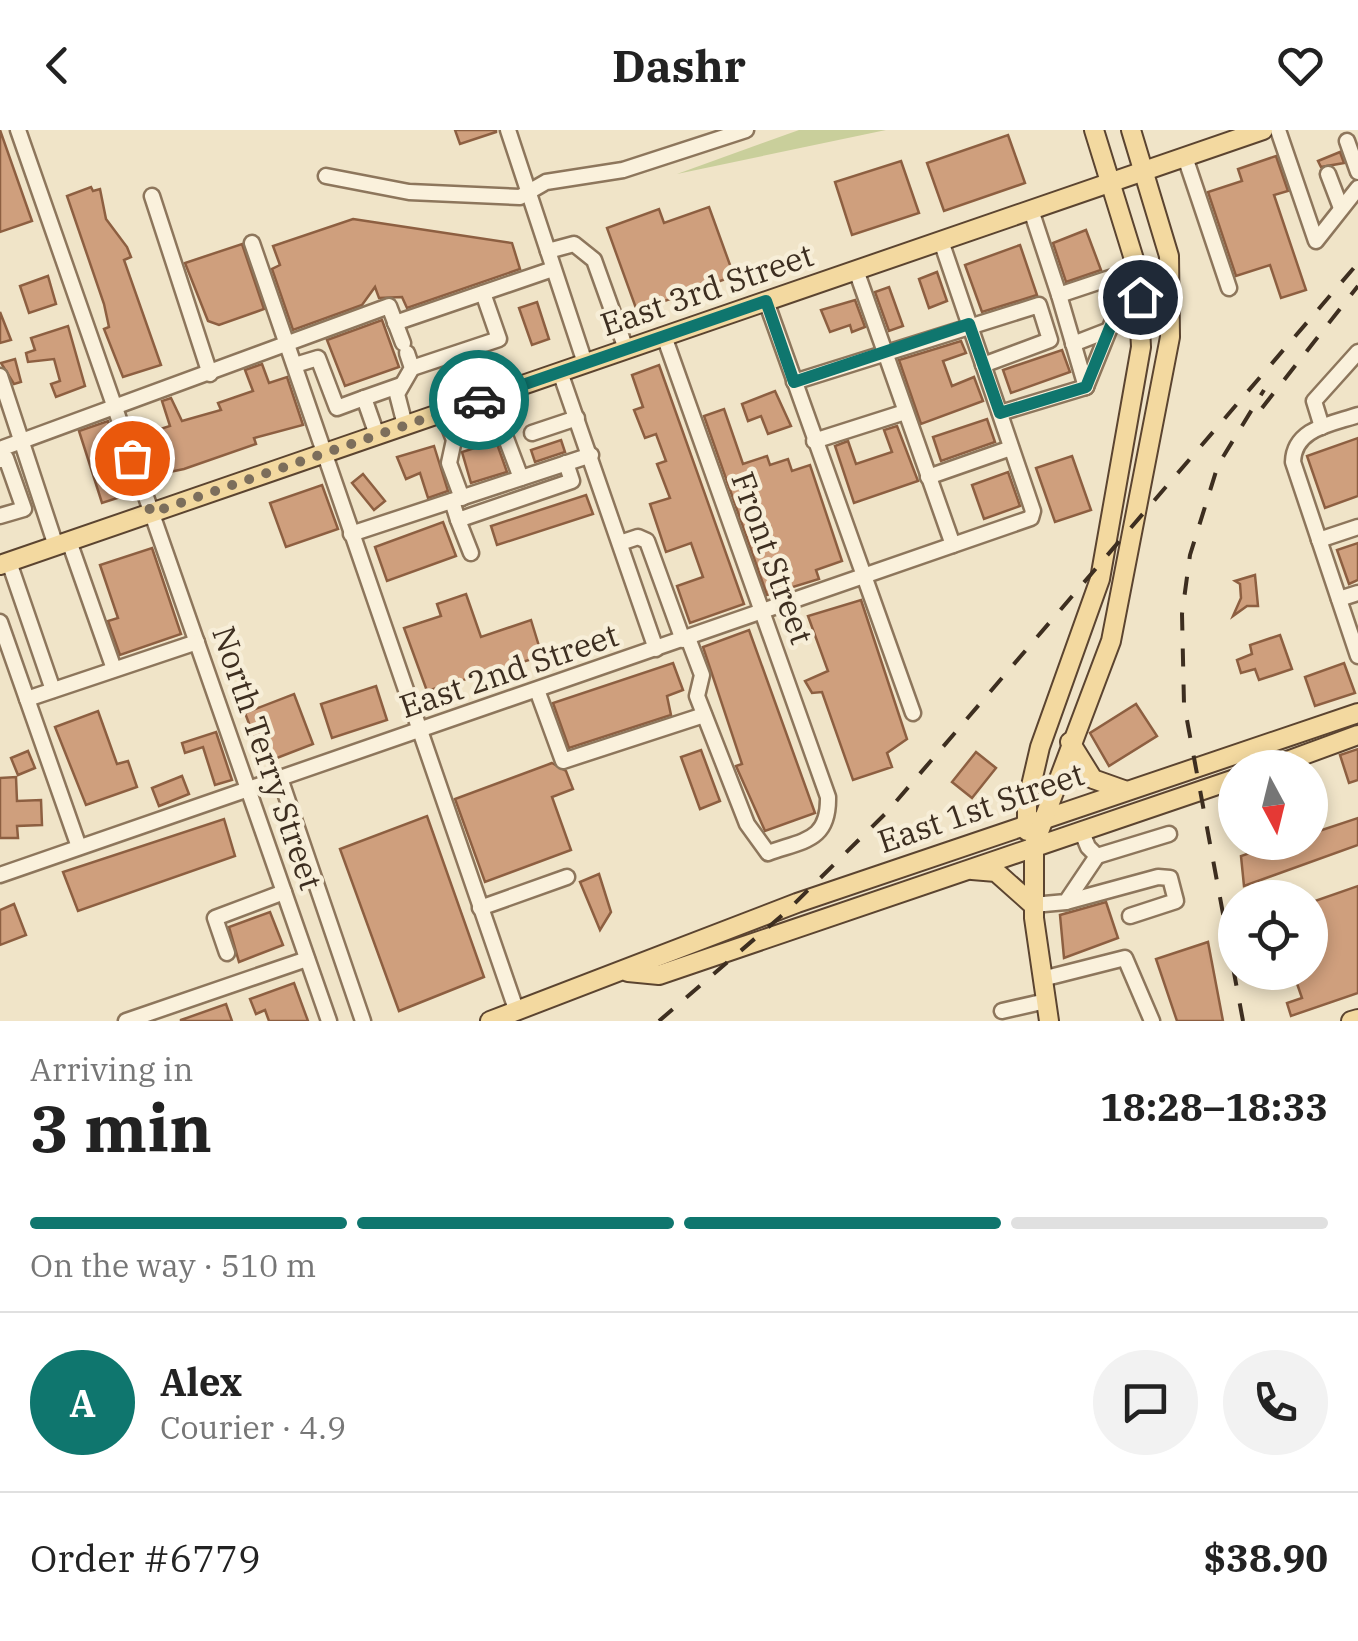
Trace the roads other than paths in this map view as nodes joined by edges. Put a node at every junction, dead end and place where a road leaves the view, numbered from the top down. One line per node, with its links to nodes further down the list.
1 (18, 130): 52 (street, North Terry Street)
2 (508, 130): 16 (street)
3 (746, 130): 16 (street)
4 (1094, 130): 14 (main road)
5 (1131, 130): 10 (main road)
6 (1263, 130): 9 (main road, East 3rd Street)
7 (1278, 130): 18 (street)
8 (1347, 141): 11 (street)
9 (1185, 157): 10 (main road, East 3rd Street); 27 (street)
10 (1144, 170): 14 (main road, East 3rd Street); 102 (main road)
11 (1358, 172)
12 (1328, 174): 18 (street)
13 (326, 176): 16 (street)
14 (1112, 182): 19 (main road, East 3rd Street); 24 (main road)
15 (1358, 188): 18 (street)
16 (530, 195): 22 (street)
17 (152, 196): 45 (street)
18 (1340, 208)
19 (1031, 210): 20 (main road, East 3rd Street); 29 (street)
20 (941, 241): 25 (main road, East 3rd Street); 32 (street)
21 (252, 243): 35 (street)
22 (548, 251): 23 (street); 37 (street)
23 (554, 269): 28 (street); 41 (street)
24 (1137, 269): 26 (street); 109 (main road)
25 (856, 270): 30 (main road, East 3rd Street); 38 (street)
26 (1116, 276): 29 (street); 33 (street)
27 (1229, 288)
28 (484, 293): 31 (street); 40 (street)
29 (1059, 294): 36 (street)
30 (766, 301): 34 (main road, East 3rd Street); 47 (street)
31 (396, 323): 35 (street); 40 (street)
32 (969, 324): 38 (street); 43 (street); 43 (street)
33 (1109, 330): 36 (street); 49 (street)
34 (664, 336): 37 (main road, East 3rd Street); 86 (street, Front Street)
35 (287, 344): 42 (street); 45 (street)
36 (1073, 344): 49 (street)
37 (626, 349): 41 (main road, East 3rd Street)
38 (884, 352): 47 (street); 54 (street)
39 (1358, 352): 59 (street)
40 (408, 355): 48 (street)
41 (585, 363): 44 (main road, East 3rd Street)
42 (294, 365): 51 (street); 65 (street)
43 (984, 365): 55 (street)
44 (560, 372): 50 (main road, East 3rd Street); 57 (street)
45 (210, 374): 52 (street)
46 (0, 376): 63 (street)
47 (794, 382): 62 (street)
48 (401, 385): 51 (street); 58 (street)
49 (1086, 387): 55 (street)
50 (490, 396): 53 (main road, East 3rd Street); 70 (street)
51 (364, 398): 61 (street)
52 (114, 407): 63 (street); 72 (street, North Terry Street)
53 (444, 412): 58 (main road, East 3rd Street); 71 (street)
54 (906, 412): 62 (street); 69 (street)
55 (1000, 413): 64 (street)
56 (1358, 415): 59 (street)
57 (577, 418): 60 (street); 67 (street)
58 (405, 425): 61 (main road, East 3rd Street)
59 (1322, 427): 77 (street)
60 (532, 433)
61 (378, 435): 65 (main road, East 3rd Street)
62 (814, 441): 83 (street)
63 (22, 442): 66 (street); 78 (street)
64 (1012, 448): 69 (street); 80 (street, East 2nd Street)
65 (325, 453): 72 (main road, East 3rd Street); 76 (street)
66 (2, 454): 73 (street)
67 (590, 455): 68 (street); 79 (street)
68 (566, 463): 70 (street); 74 (street)
69 (928, 476): 80 (street)
70 (521, 478): 71 (street)
71 (457, 500): 74 (street); 76 (street)
72 (151, 513): 78 (main road, East 3rd Street); 89 (street, North Terry Street)
73 (0, 516)
74 (458, 520): 81 (street)
75 (1358, 528): 77 (street)
76 (352, 534): 100 (street)
77 (1319, 540): 85 (street)
78 (63, 544): 82 (main road, East 3rd Street); 93 (street)
79 (620, 544): 88 (street); 90 (street)
80 (952, 545): 83 (street, East 2nd Street)
81 (471, 553)
82 (4, 564): 94 (street)
83 (862, 577): 86 (street, East 2nd Street); 97 (street)
84 (1358, 593): 85 (street)
85 (1339, 599): 91 (street)
86 (762, 612): 88 (street, East 2nd Street); 99 (street, Front Street)
87 (0, 622): 92 (street)
88 (685, 639): 90 (street, East 2nd Street); 99 (street)
89 (198, 642): 93 (street); 106 (street, North Terry Street)
90 (656, 649): 95 (street, East 2nd Street)
91 (1358, 656)
92 (6, 658): 96 (street)
93 (114, 670): 94 (street)
94 (53, 690): 96 (street)
95 (537, 690): 99 (street); 100 (street, East 2nd Street)
96 (27, 699): 113 (street)
97 (913, 712)
98 (1358, 713): 107 (main road, East 1st Street)
99 (704, 715)
100 (418, 730): 104 (street, East 2nd Street); 121 (street)
101 (1358, 735): 103 (main road)
102 (1070, 742): 107 (main road); 108 (main road)
103 (1317, 750)
104 (280, 778): 106 (street, East 2nd Street); 132 (street)
105 (1218, 786): 110 (main road, East 1st Street)
106 (248, 789): 113 (street, East 2nd Street); 118 (street, North Terry Street)
107 (1124, 790): 108 (main road, East 1st Street)
108 (1047, 817): 109 (main road, East 1st Street); 112 (main road)
109 (1024, 824): 112 (main road); 125 (main road, East 1st Street)
110 (1082, 830): 112 (main road, East 1st Street); 114 (street)
111 (1169, 834): 114 (street)
112 (1034, 845): 115 (main road, East 1st Street); 120 (main road)
113 (79, 848): 116 (street, East 2nd Street)
114 (1098, 856): 119 (street)
115 (962, 870): 120 (main road); 125 (main road, East 1st Street)
116 (0, 875)
117 (567, 877): 121 (street)
118 (284, 892): 123 (street); 124 (street, North Terry Street)
119 (1066, 902): 120 (street); 122 (street)
120 (1034, 904): 126 (main road)
121 (480, 908): 129 (street)
122 (1130, 916)
123 (228, 953)
124 (308, 959): 130 (street); 131 (street, North Terry Street)
125 (628, 972): 129 (main road, East 1st Street)
126 (1042, 979): 127 (main road); 135 (street)
127 (1046, 1001): 128 (street); 134 (main road)
128 (1002, 1011)
129 (516, 1012): 133 (main road, East 1st Street)
130 (126, 1021)
131 (329, 1021)
132 (363, 1021)
133 (490, 1021)
134 (1049, 1021)
135 (1152, 1021)

